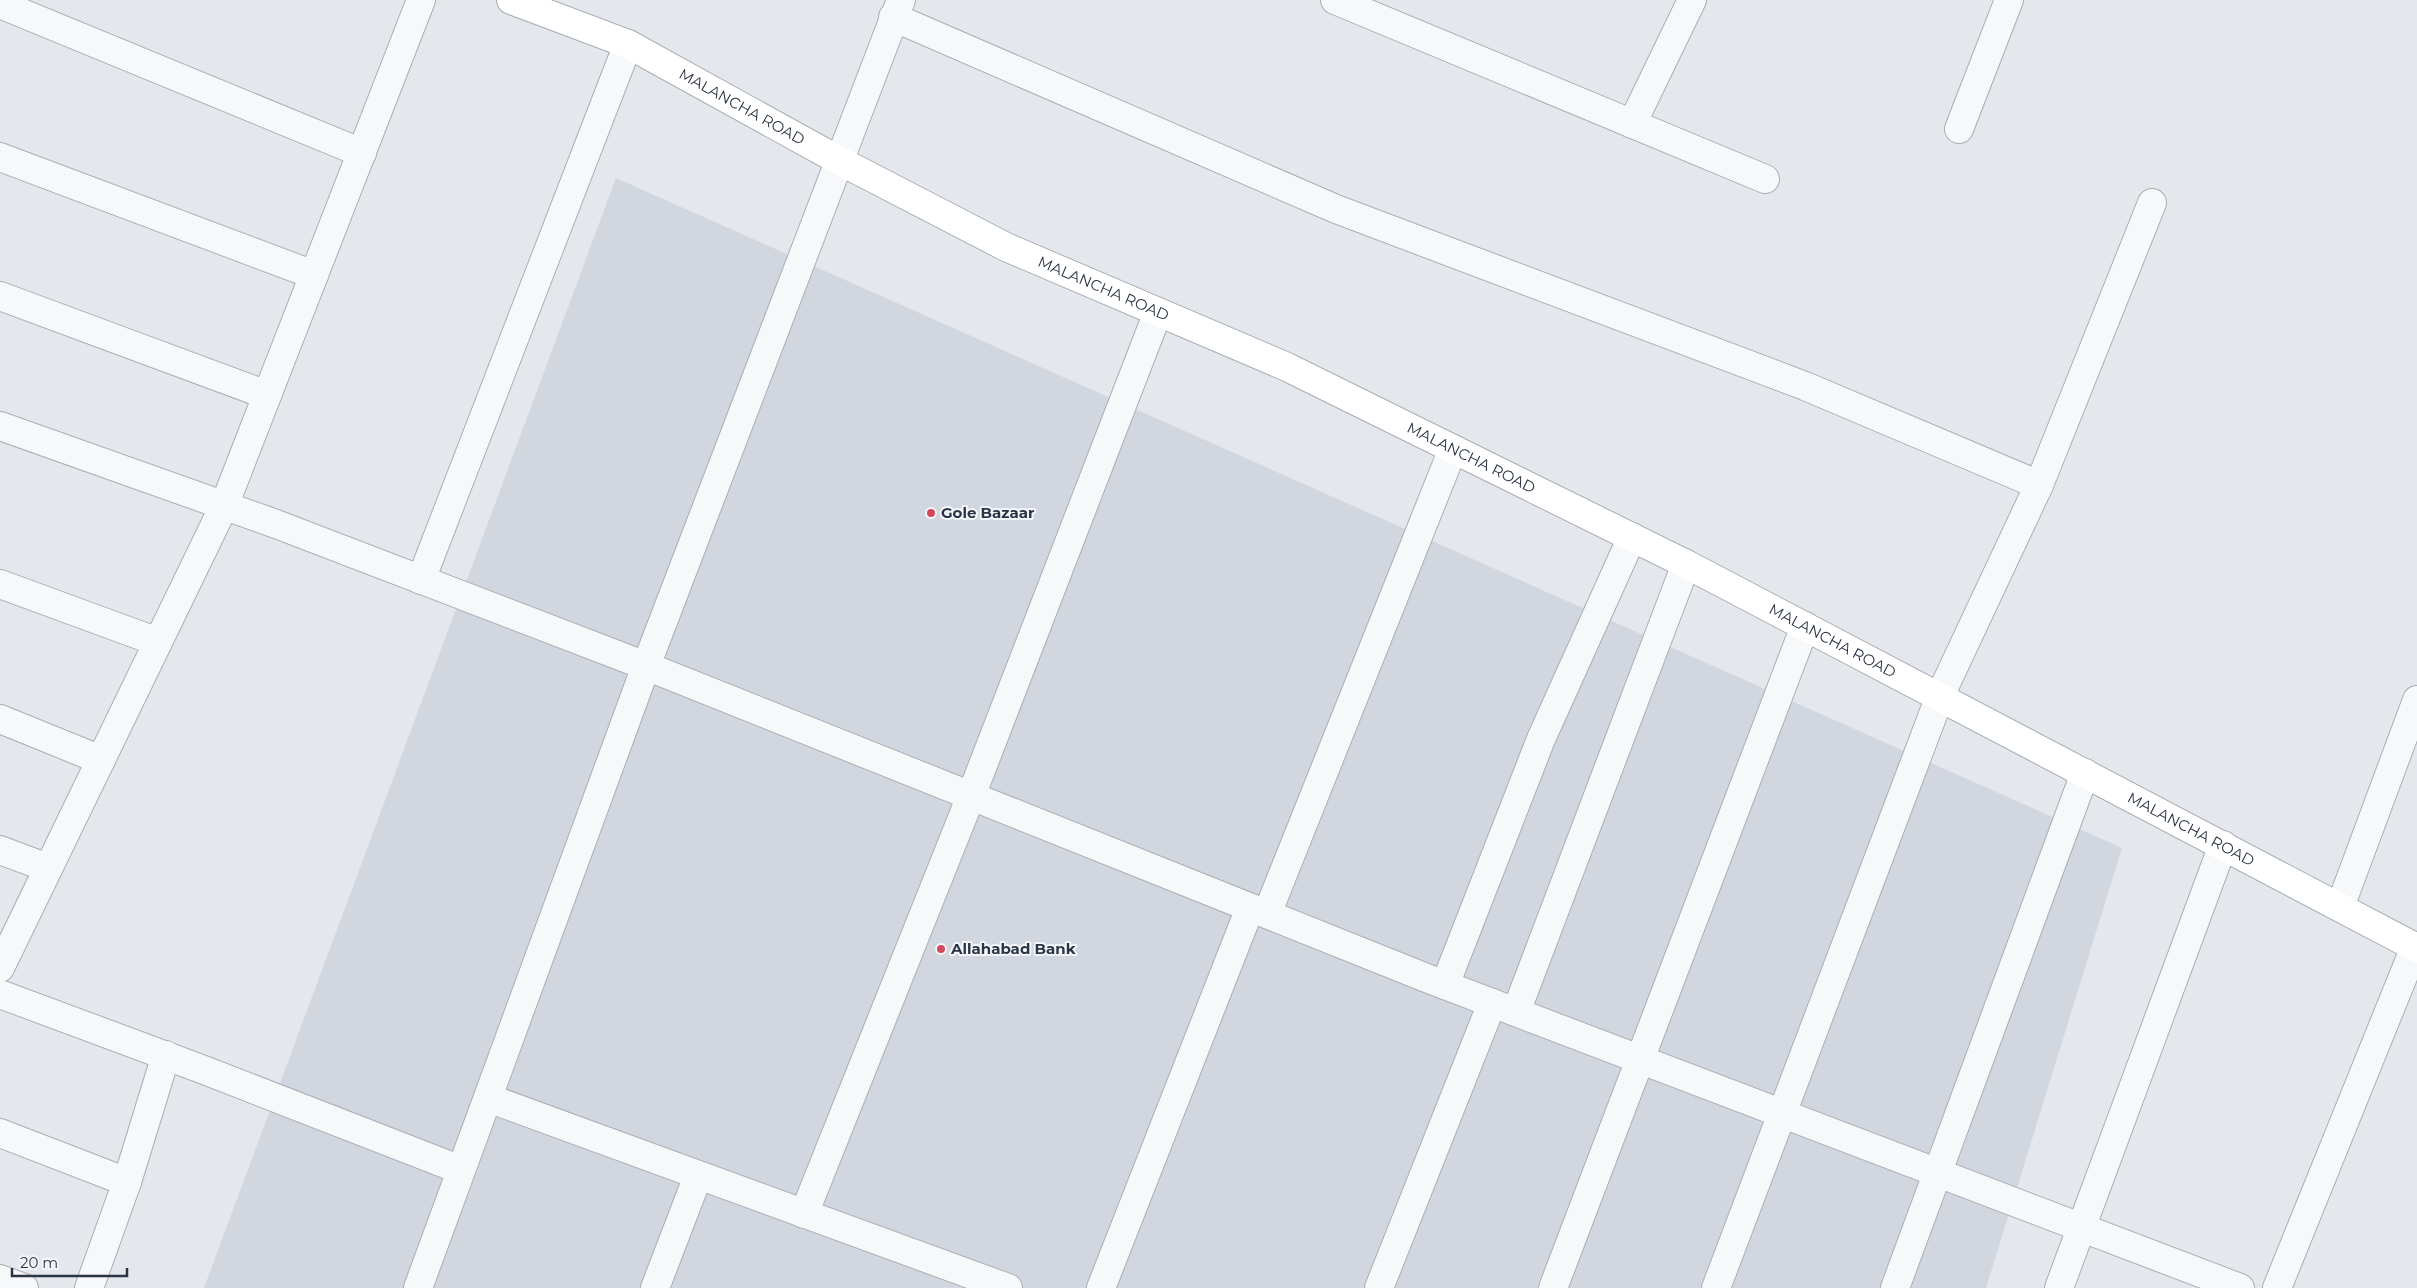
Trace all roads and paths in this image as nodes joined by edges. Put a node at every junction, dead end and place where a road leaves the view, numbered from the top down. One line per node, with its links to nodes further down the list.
1 (422, 0): 11 (street)
2 (511, 0): 8 (main road, MALANCHA ROAD)
3 (1335, 0): 9 (street)
4 (1692, 0): 9 (street)
5 (2010, 0): 10 (street)
6 (0, 4): 11 (street)
7 (897, 9): 13 (street); 22 (street)
8 (628, 44): 13 (main road, MALANCHA ROAD); 26 (street)
9 (1632, 124): 14 (street)
10 (1959, 129)
11 (362, 153): 16 (street)
12 (0, 157): 16 (street)
13 (840, 161): 18 (main road, MALANCHA ROAD); 30 (street)
14 (1765, 179)
15 (2152, 203): 22 (street)
16 (314, 275): 19 (street)
17 (0, 296): 19 (street)
18 (1158, 312): 21 (main road, MALANCHA ROAD); 36 (street)
19 (267, 395): 23 (street)
20 (0, 426): 23 (street)
21 (1453, 449): 24 (main road, MALANCHA ROAD); 41 (street)
22 (2039, 485): 31 (street)
23 (224, 506): 26 (street); 29 (street)
24 (1632, 537): 25 (main road, MALANCHA ROAD); 44 (street)
25 (1686, 564): 28 (main road, MALANCHA ROAD); 46 (street)
26 (421, 580): 30 (street)
27 (0, 584): 29 (street)
28 (1805, 626): 31 (main road, MALANCHA ROAD); 48 (street)
29 (158, 642): 34 (street)
30 (646, 666): 36 (street); 49 (street)
31 (1940, 696): 35 (main road, MALANCHA ROAD); 50 (street)
32 (2417, 700): 40 (street)
33 (0, 719): 34 (street)
34 (101, 760): 39 (street)
35 (2085, 773): 37 (main road, MALANCHA ROAD); 53 (street)
36 (971, 796): 41 (street); 56 (street)
37 (2223, 845): 40 (main road, MALANCHA ROAD); 57 (street)
38 (0, 850): 39 (street)
39 (48, 868): 43 (street)
40 (2340, 907): 42 (main road, MALANCHA ROAD)
41 (1259, 911): 44 (street); 64 (street)
42 (2416, 948): 71 (street)
43 (0, 968)
44 (1445, 985): 46 (street)
45 (0, 994): 47 (street)
46 (1504, 1007): 48 (street); 65 (street)
47 (166, 1055): 52 (street); 55 (street)
48 (1639, 1059): 50 (street); 66 (street)
49 (488, 1098): 52 (street); 54 (street)
50 (1783, 1113): 53 (street); 67 (street)
51 (0, 1133): 55 (street)
52 (461, 1170): 61 (street)
53 (1939, 1173): 57 (street); 68 (street)
54 (698, 1176): 56 (street); 62 (street)
55 (127, 1182): 60 (street)
56 (804, 1214): 63 (street)
57 (2082, 1227): 69 (street); 70 (street)
58 (0, 1279): 59 (street)
59 (24, 1288)
60 (89, 1288)
61 (418, 1288)
62 (656, 1288)
63 (1008, 1288)
64 (1101, 1288)
65 (1379, 1288)
66 (1554, 1288)
67 (1716, 1288)
68 (1895, 1288)
69 (2058, 1288)
70 (2240, 1288)
71 (2277, 1288)

